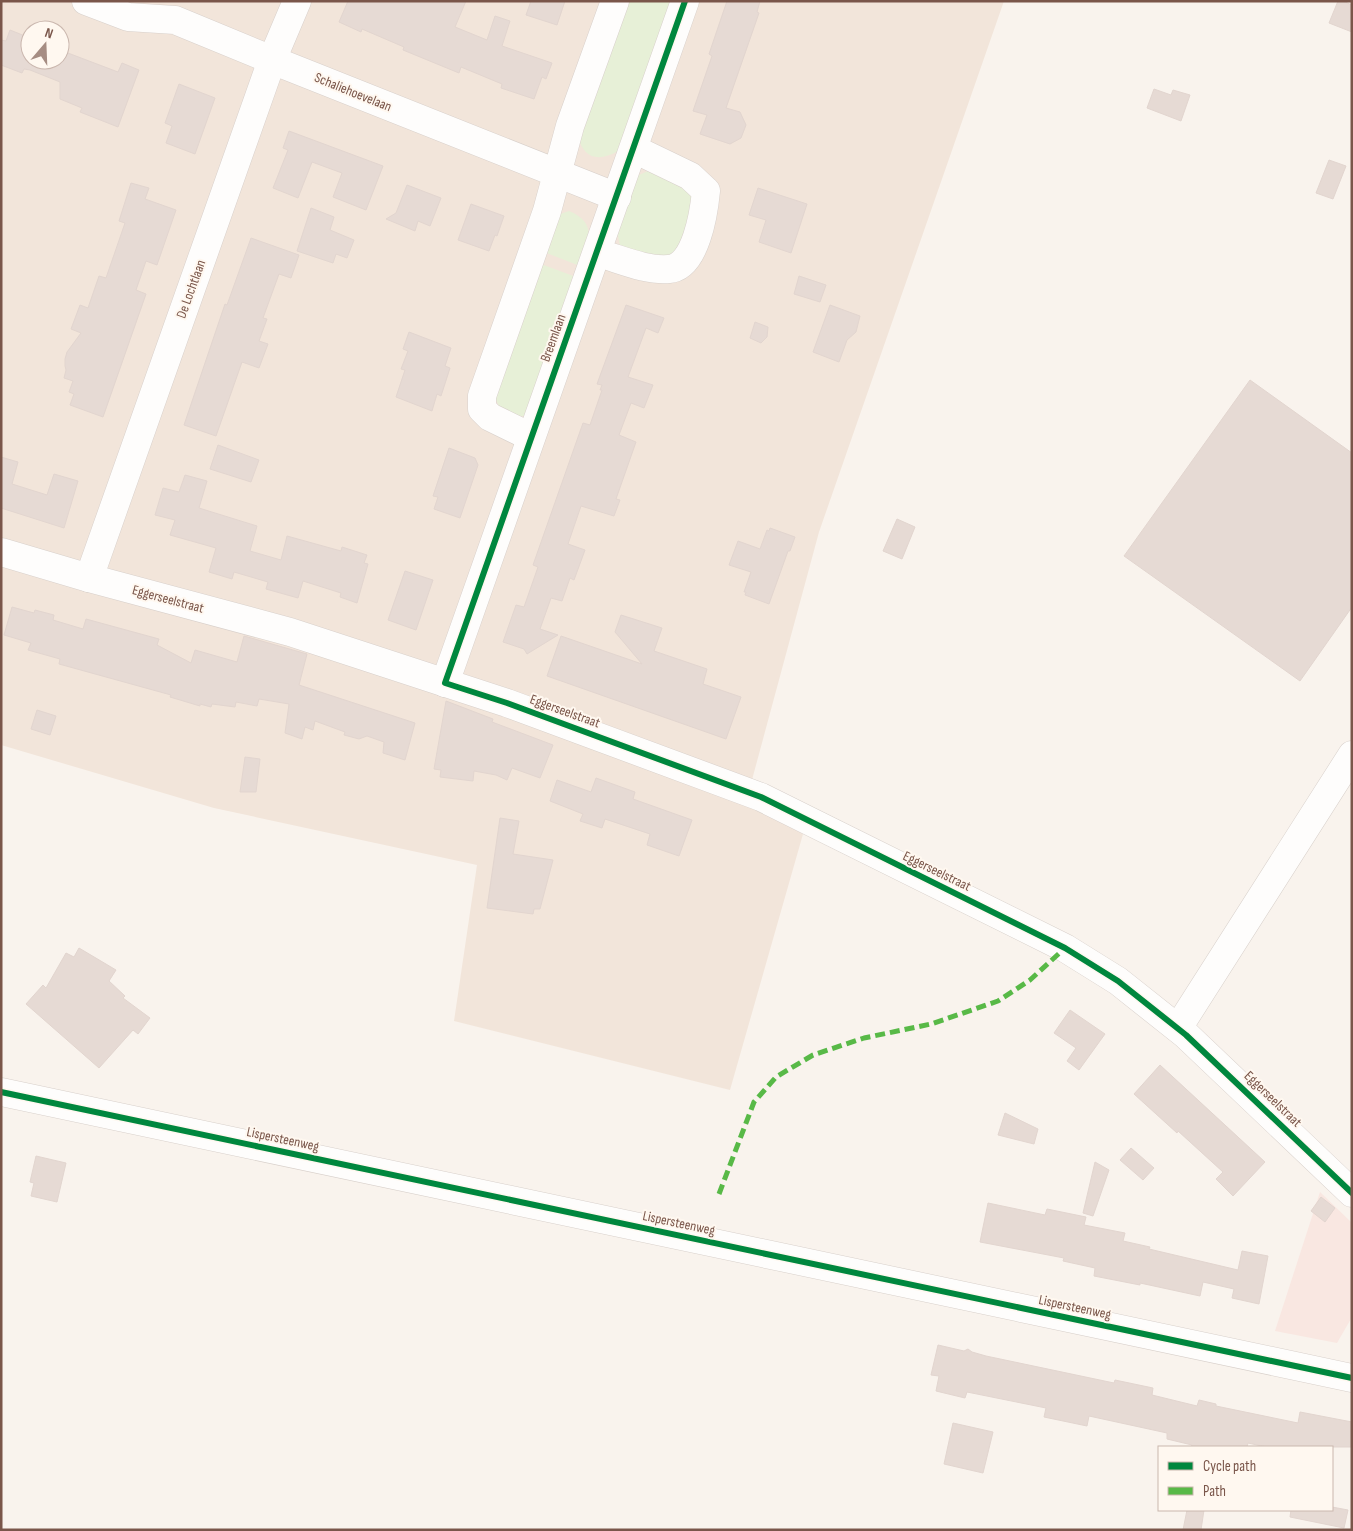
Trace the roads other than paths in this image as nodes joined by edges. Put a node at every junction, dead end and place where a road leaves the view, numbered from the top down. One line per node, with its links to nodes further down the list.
1 (86, 1): 5 (street, Schaliehoevelaan)
2 (297, 1): 5 (street, De Lochtlaan)
3 (615, 1): 7 (street)
4 (685, 1): 6 (street, Breemlaan)
5 (272, 60): 7 (street, Schaliehoevelaan); 12 (street, De Lochtlaan)
6 (634, 149): 8 (street, Breemlaan); 9 (street)
7 (557, 174): 8 (street, Schaliehoevelaan); 10 (street)
8 (616, 197): 9 (street, Breemlaan)
9 (598, 253): 10 (street, Breemlaan)
10 (531, 437): 13 (street, Breemlaan)
11 (1, 552): 12 (street, Eggerseelstraat)
12 (88, 578): 13 (street, Eggerseelstraat)
13 (445, 684): 15 (street, Eggerseelstraat)
14 (1352, 755): 15 (street)
15 (1178, 1028): 17 (street, Eggerseelstraat)
16 (1, 1092): 18 (street, Lispersteenweg)
17 (1352, 1193)
18 (1352, 1378)

